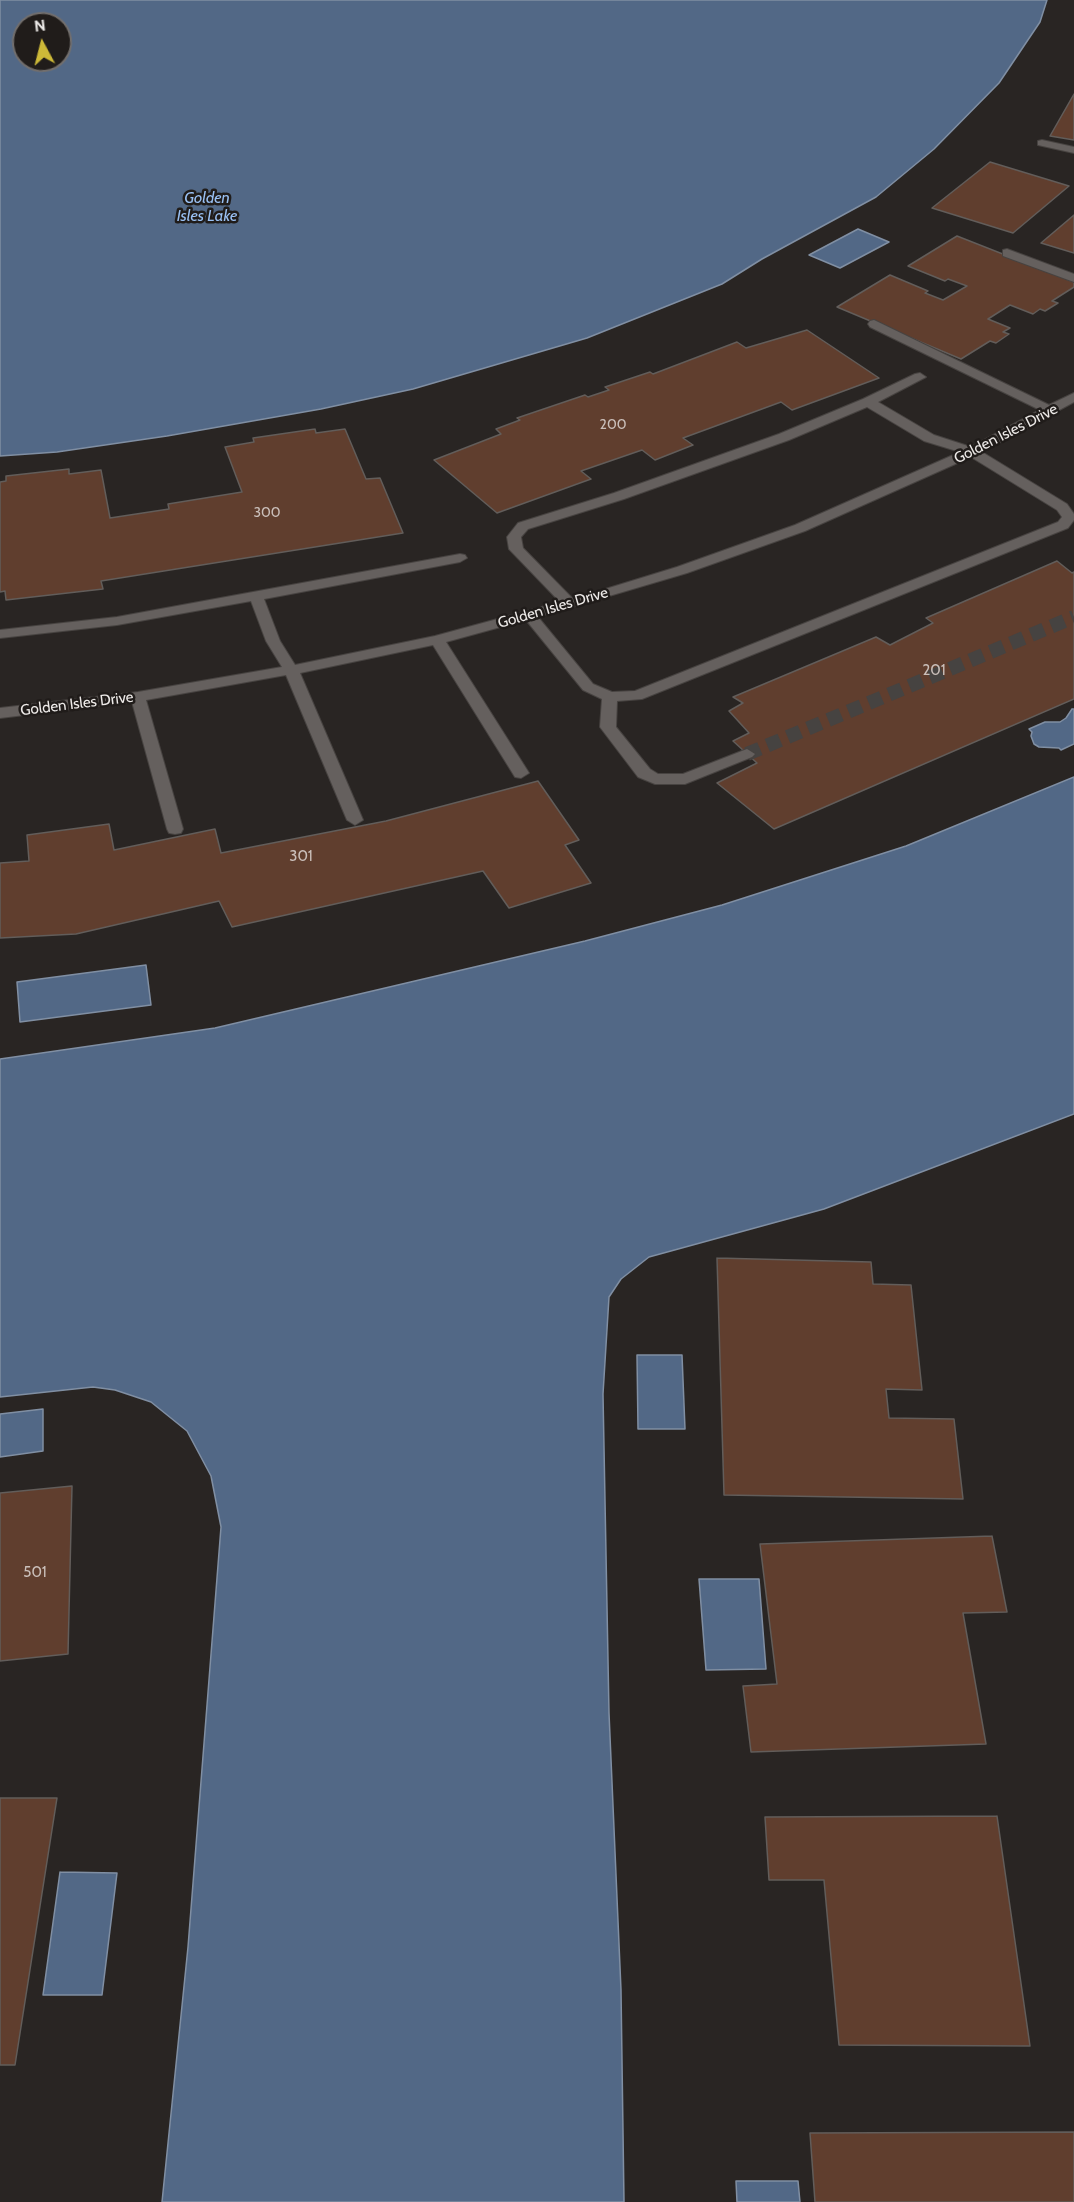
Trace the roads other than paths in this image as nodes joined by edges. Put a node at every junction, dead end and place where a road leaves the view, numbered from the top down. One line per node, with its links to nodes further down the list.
1 (1042, 143): 2 (street)
2 (1074, 150)
3 (1007, 253): 4 (street)
4 (1074, 278)
5 (874, 324): 8 (street)
6 (920, 377): 7 (street)
7 (868, 402): 9 (street); 13 (street)
8 (1066, 405): 9 (street, Golden Isles Drive)
9 (972, 452): 10 (street); 13 (street, Golden Isles Drive)
10 (1072, 516): 19 (street)
11 (460, 558): 12 (street)
12 (256, 596): 15 (street); 17 (street)
13 (570, 604): 14 (street, Golden Isles Drive)
14 (529, 615): 16 (street, Golden Isles Drive); 19 (street)
15 (0, 634)
16 (437, 640): 17 (street, Golden Isles Drive); 22 (street)
17 (291, 670): 18 (street, Golden Isles Drive); 23 (street)
18 (138, 697): 20 (street, Golden Isles Drive); 24 (street)
19 (610, 697): 21 (street)
20 (0, 713)
21 (747, 754)
22 (521, 773)
23 (355, 820)
24 (175, 829)

